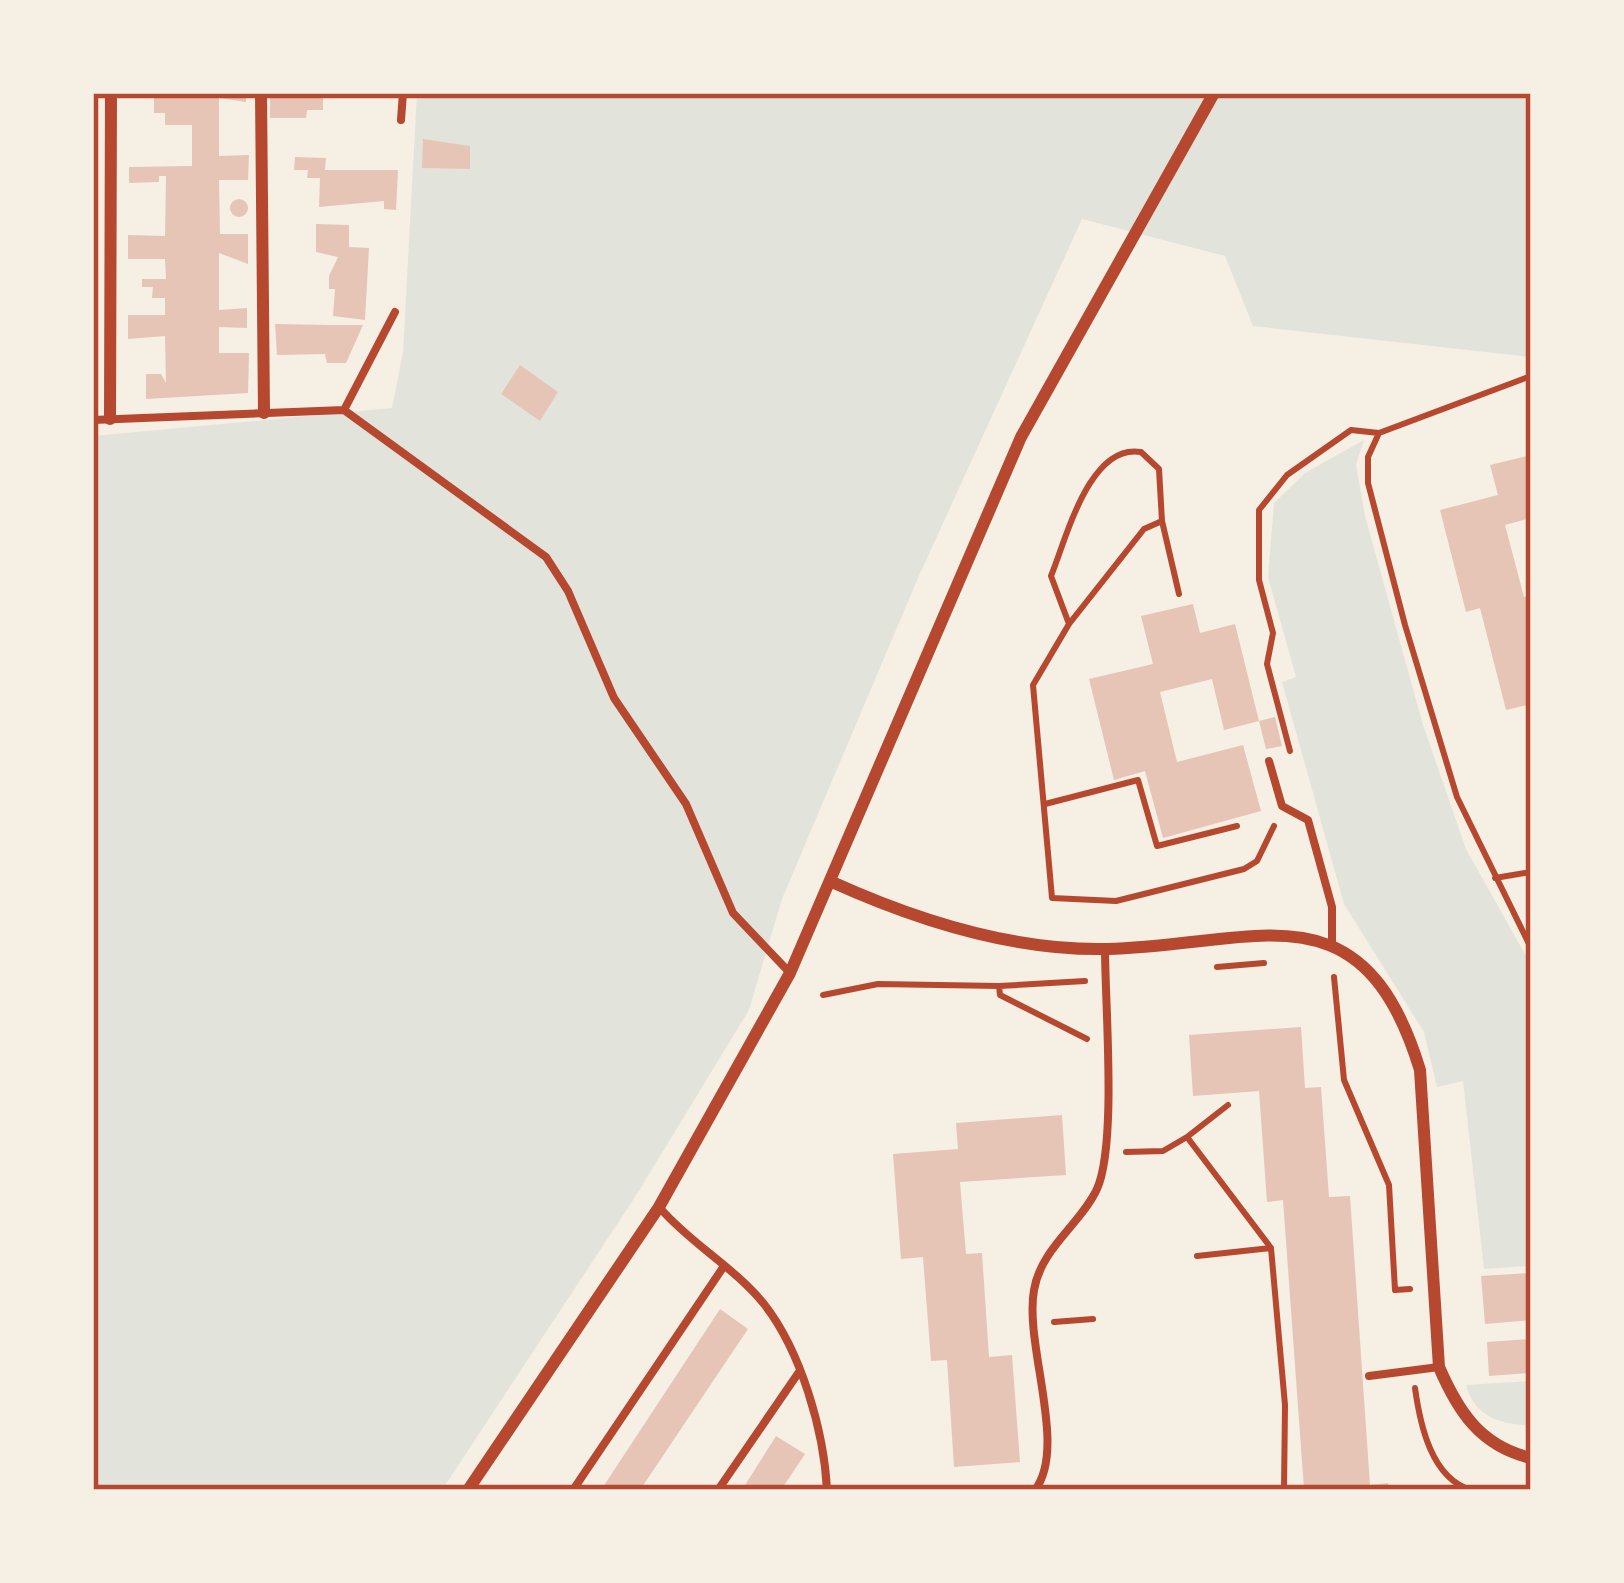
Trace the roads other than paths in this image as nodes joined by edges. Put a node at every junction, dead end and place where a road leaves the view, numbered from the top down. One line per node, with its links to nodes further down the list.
1 (111, 93): 9 (street)
2 (261, 93): 8 (street)
3 (404, 93): 5 (lane)
4 (1214, 93): 12 (street)
5 (401, 120)
6 (395, 312): 7 (lane)
7 (344, 410): 8 (lane); 15 (lane)
8 (264, 413): 9 (lane)
9 (110, 419): 10 (lane)
10 (93, 420)
11 (1269, 761): 13 (lane)
12 (832, 882): 14 (street); 15 (street)
13 (1331, 941): 14 (street); 18 (street)
14 (1105, 949): 26 (lane)
15 (790, 973): 16 (street)
16 (659, 1207): 17 (lane); 22 (street)
17 (724, 1266): 19 (lane); 23 (lane)
18 (1439, 1367): 20 (lane); 21 (street)
19 (800, 1371): 24 (lane); 25 (lane)
20 (1369, 1376)
21 (1531, 1457)
22 (468, 1490)
23 (573, 1490)
24 (718, 1490)
25 (827, 1490)
26 (1035, 1490)

